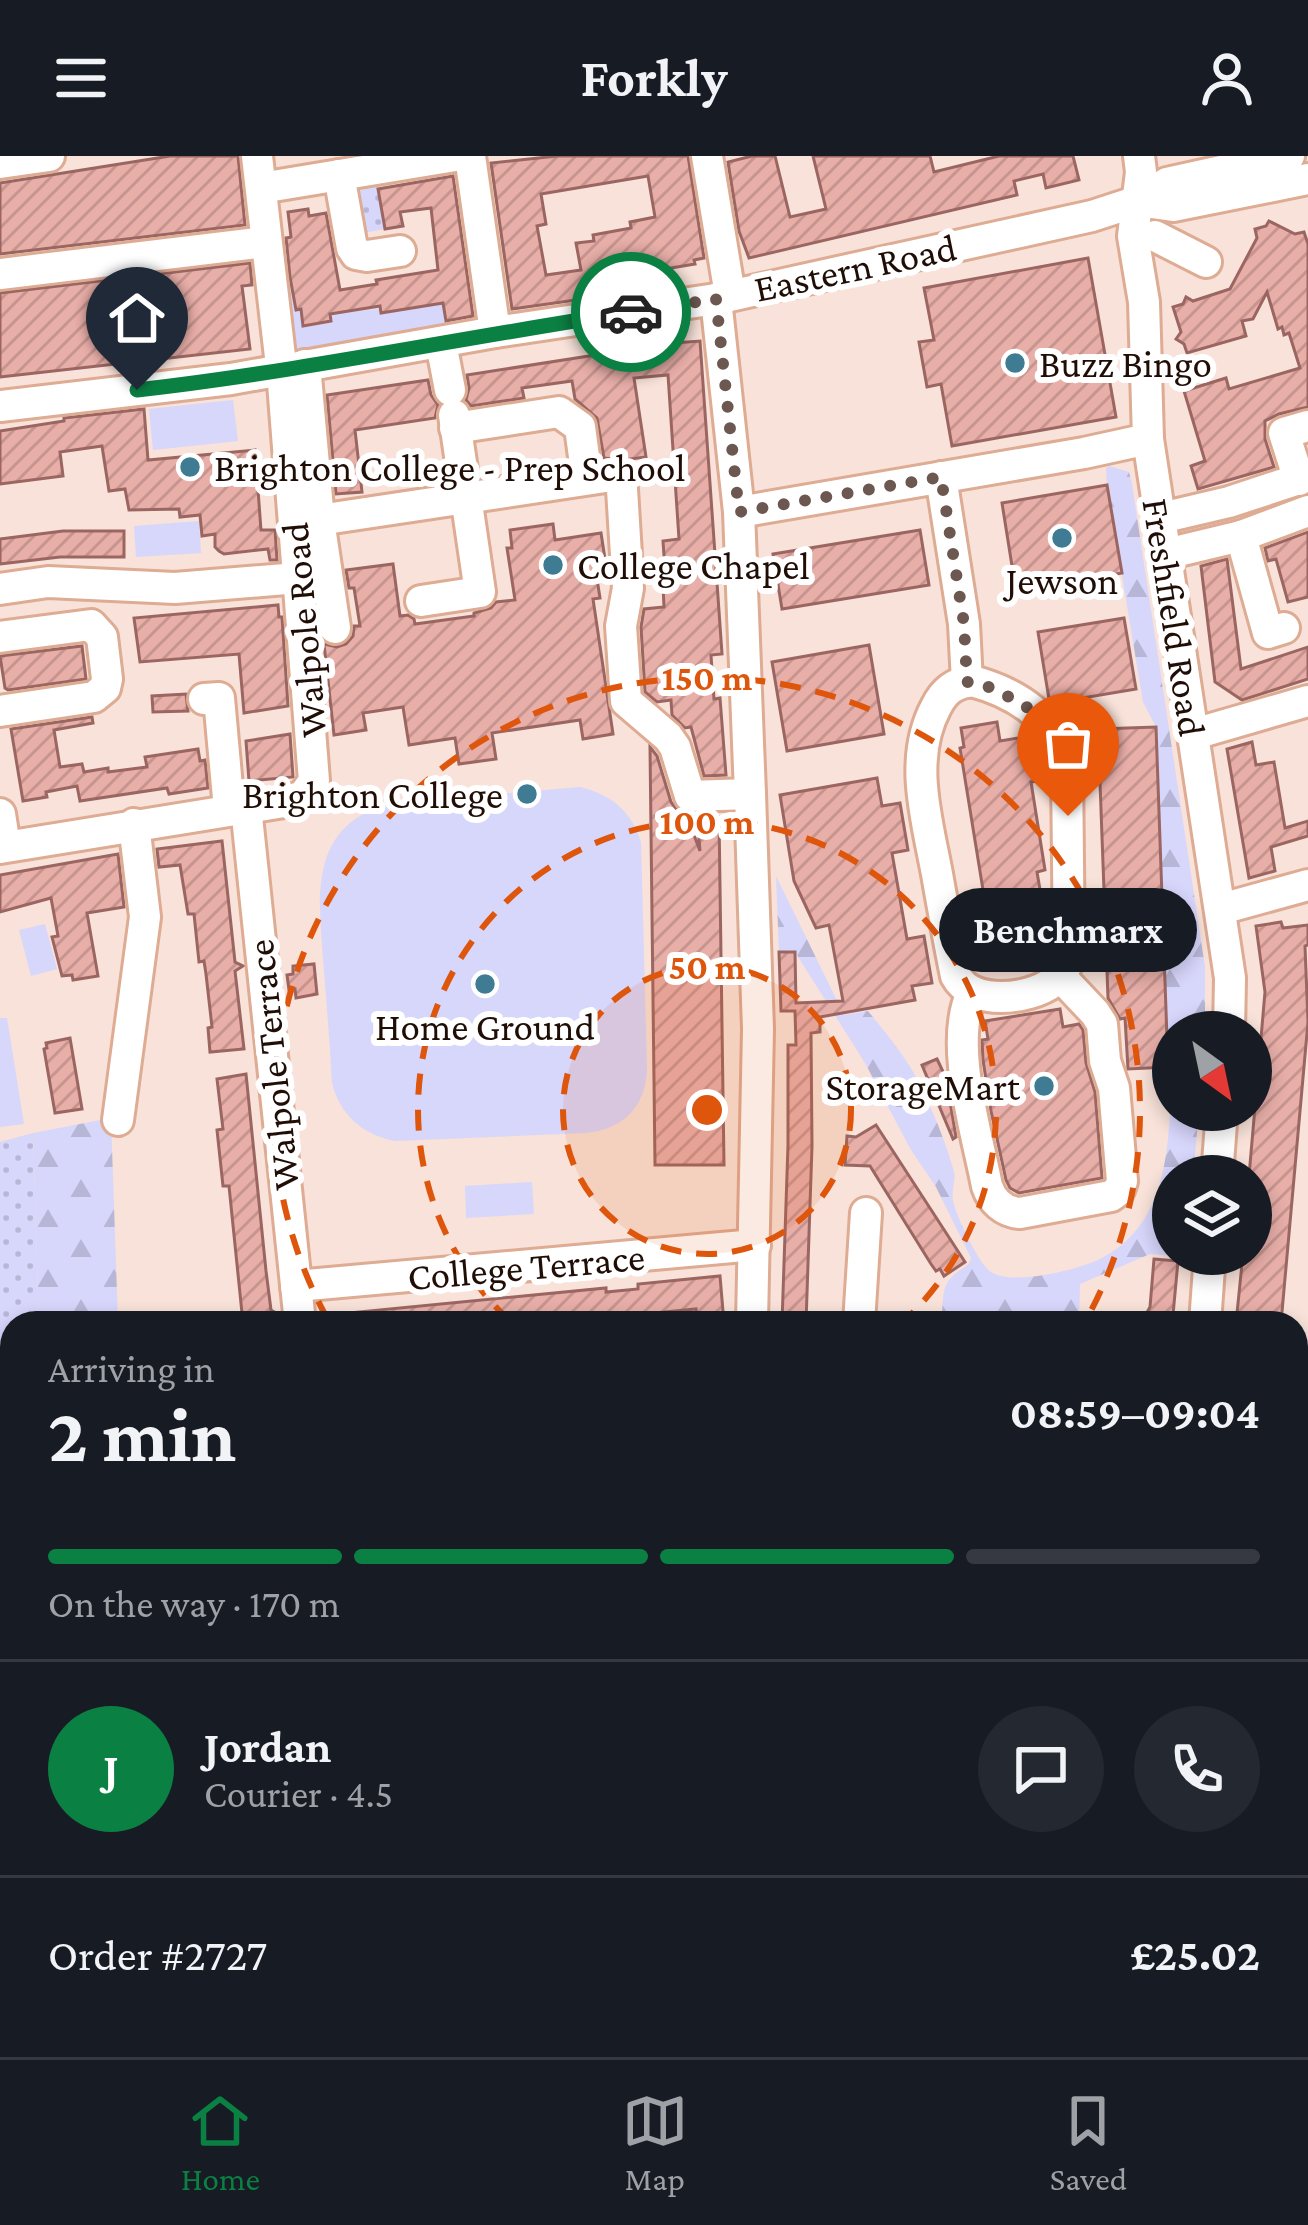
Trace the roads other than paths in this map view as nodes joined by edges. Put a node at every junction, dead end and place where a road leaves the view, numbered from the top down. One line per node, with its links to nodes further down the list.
1 (49, 156): 8 (street)
2 (257, 156): 11 (street)
3 (455, 156): 9 (street)
4 (470, 156): 19 (street)
5 (707, 156): 18 (street)
6 (1138, 156): 12 (street, Freshfield Road)
7 (1289, 156): 12 (street, Eastern Road)
8 (0, 164)
9 (339, 175): 11 (street); 15 (street)
10 (1308, 178): 12 (street, Eastern Road)
11 (261, 188): 14 (street)
12 (1138, 202): 18 (street, Eastern Road); 25 (street, Freshfield Road)
13 (1155, 236): 16 (street)
14 (265, 242): 17 (street); 21 (street)
15 (400, 251)
16 (1206, 262)
17 (0, 274)
18 (723, 297): 19 (street, Eastern Road); 31 (street)
19 (495, 332): 20 (street, Eastern Road)
20 (441, 343): 21 (street, Eastern Road); 23 (street)
21 (293, 368): 22 (street, Eastern Road); 33 (street); 36 (street, Walpole Road)
22 (0, 406)
23 (453, 411): 28 (street); 29 (street)
24 (1308, 426): 27 (street)
25 (1148, 439): 26 (street); 32 (street, Freshfield Road)
26 (941, 477): 31 (street); 42 (street)
27 (1304, 478): 32 (street)
28 (587, 479): 29 (street); 47 (street)
29 (467, 497): 33 (street); 38 (street)
30 (1308, 511): 34 (street)
31 (739, 512): 47 (street)
32 (1161, 518): 35 (street, Freshfield Road)
33 (319, 520): 39 (street)
34 (1241, 536): 35 (street); 40 (street)
35 (1166, 554): 46 (street, Freshfield Road)
36 (298, 578): 37 (street); 48 (street, Walpole Road)
37 (0, 589)
38 (421, 601)
39 (335, 628)
40 (1284, 628)
41 (0, 637): 45 (street)
42 (967, 682): 54 (street); 55 (street)
43 (203, 699): 48 (street, Walpole Terrace)
44 (1308, 701): 46 (street)
45 (0, 711)
46 (1194, 734): 53 (street, Freshfield Road)
47 (750, 794): 59 (street)
48 (237, 808): 50 (street, Walpole Road); 61 (street, Walpole Terrace)
49 (0, 814): 51 (street)
50 (134, 824): 51 (street, Walpole Road); 57 (street)
51 (3, 847)
52 (1308, 885): 53 (street)
53 (1221, 909): 56 (street, Freshfield Road)
54 (1060, 976): 55 (street); 55 (street)
55 (972, 993)
56 (1229, 1011)
57 (118, 1120)
58 (866, 1213): 64 (street)
59 (755, 1245): 61 (street, College Terrace); 63 (street)
60 (1208, 1275): 65 (street)
61 (296, 1286): 62 (street, Walpole Terrace)
62 (299, 1311)
63 (752, 1311)
64 (860, 1311)
65 (1206, 1311)

